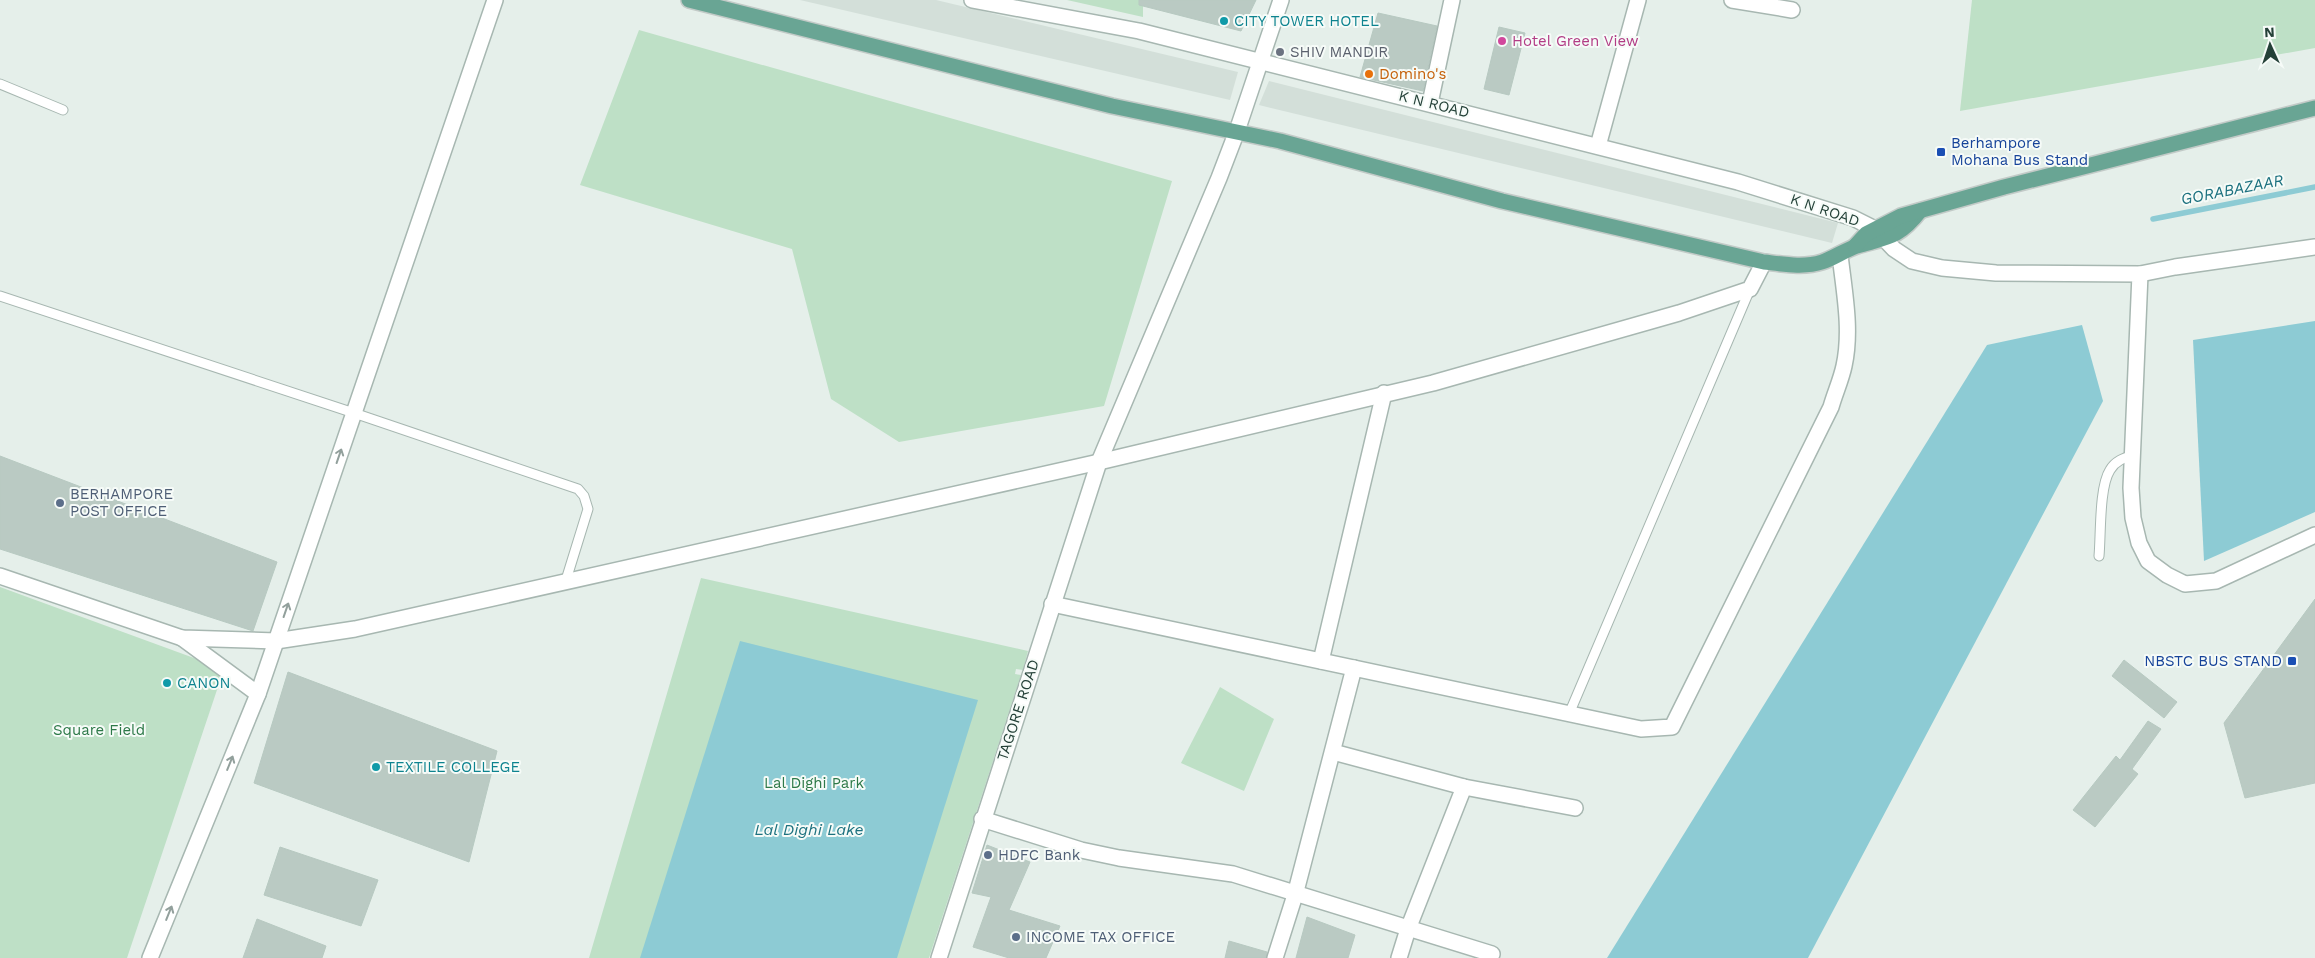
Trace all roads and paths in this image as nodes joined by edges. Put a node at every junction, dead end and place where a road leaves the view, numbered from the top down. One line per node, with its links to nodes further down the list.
1 (495, 0): 25 (street)
2 (689, 0): 15 (main road)
3 (972, 0): 8 (street, K N ROAD)
4 (1281, 0): 10 (street, TAGORE ROAD)
5 (1452, 0): 12 (street)
6 (1638, 0): 16 (street)
7 (1732, 0): 9 (street)
8 (1001, 3): 10 (street, K N ROAD)
9 (1792, 10)
10 (1259, 60): 12 (street, K N ROAD); 15 (street, TAGORE ROAD)
11 (0, 84): 14 (lane)
12 (1430, 103): 16 (street, K N ROAD)
13 (2315, 108): 17 (main road)
14 (63, 110)
15 (1237, 131): 20 (main road); 27 (street, TAGORE ROAD)
16 (1598, 146): 17 (street, K N ROAD)
17 (1881, 234): 19 (main road); 21 (street, K N ROAD)
18 (2315, 246): 21 (street, K N ROAD)
19 (1840, 255): 20 (main road); 38 (street)
20 (1764, 262): 22 (street)
21 (2140, 274): 26 (street)
22 (1750, 289): 24 (street); 38 (lane)
23 (0, 296): 25 (lane)
24 (1384, 393): 27 (street); 35 (street)
25 (354, 413): 31 (lane); 34 (street, one-way to 25)
26 (2132, 455): 28 (street); 29 (lane)
27 (1098, 462): 31 (street); 32 (street, TAGORE ROAD)
28 (2315, 536)
29 (2100, 556)
30 (0, 576): 33 (street)
31 (566, 580): 34 (street)
32 (1052, 604): 35 (street); 42 (street, TAGORE ROAD)
33 (182, 638): 34 (street); 37 (street)
34 (276, 640): 37 (street)
35 (1321, 661): 36 (street)
36 (1354, 668): 38 (street); 39 (street)
37 (258, 694): 46 (street, one-way to 37)
38 (1569, 714)
39 (1332, 752): 40 (street); 43 (street)
40 (1464, 787): 41 (street); 44 (street)
41 (1575, 808)
42 (982, 820): 43 (street); 47 (street, TAGORE ROAD)
43 (1295, 895): 44 (street); 48 (street)
44 (1408, 929): 45 (street); 49 (street)
45 (1492, 954)
46 (150, 958)
47 (939, 958)
48 (1275, 958)
49 (1399, 958)

